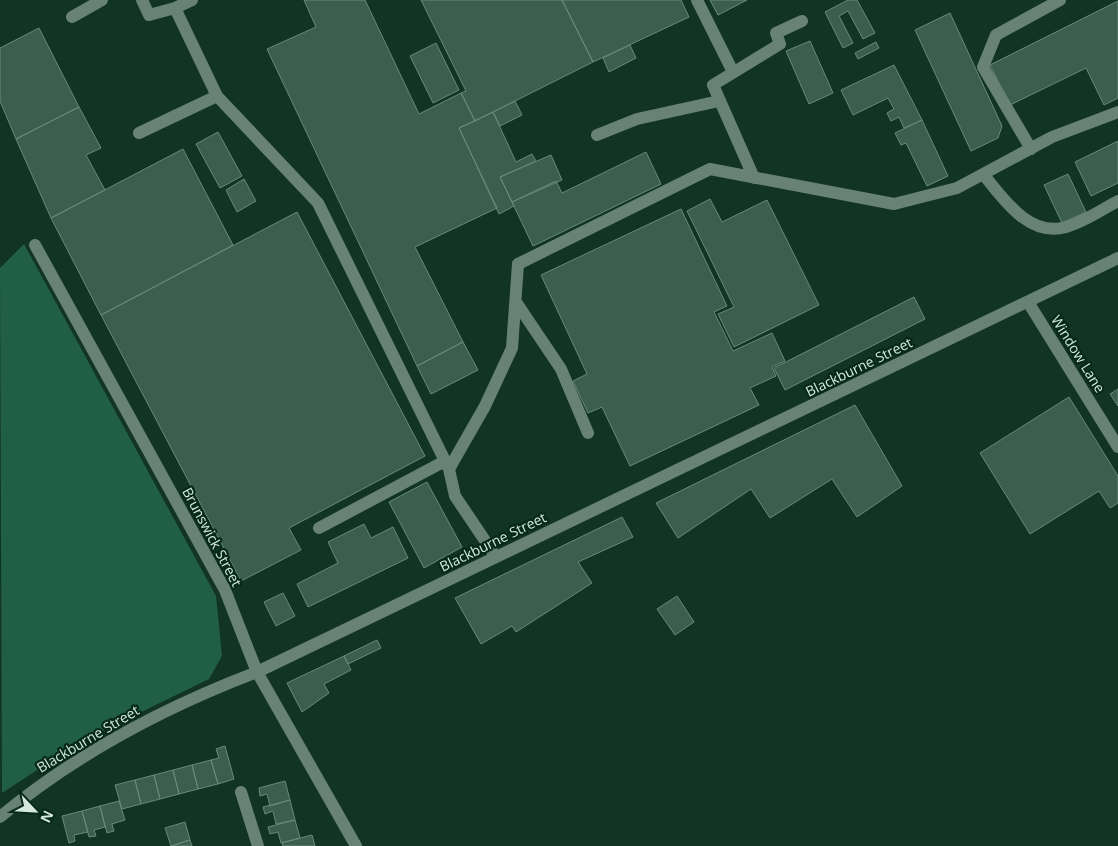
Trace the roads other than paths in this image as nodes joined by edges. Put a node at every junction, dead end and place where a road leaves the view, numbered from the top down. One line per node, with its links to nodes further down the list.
1 (102, 0): 7 (street)
2 (142, 0): 6 (street)
3 (192, 0): 6 (street)
4 (697, 0): 9 (street)
5 (1060, 0): 15 (street)
6 (175, 8): 10 (street)
7 (72, 16)
8 (802, 21): 9 (street)
9 (733, 72): 11 (street)
10 (217, 96): 13 (street); 25 (street)
11 (719, 101): 14 (street); 17 (street)
12 (1118, 112): 15 (street)
13 (139, 133)
14 (597, 135)
15 (1031, 150): 16 (street)
16 (983, 174): 17 (street); 18 (street)
17 (754, 178): 21 (street)
18 (1118, 202)
19 (35, 245): 28 (street, Brunswick Street)
20 (1118, 258): 22 (street, Blackburne Street)
21 (516, 302): 23 (street); 25 (street)
22 (1028, 302): 24 (street, Window Lane); 27 (street, Blackburne Street)
23 (588, 433)
24 (1118, 447)
25 (447, 465): 26 (street); 27 (street)
26 (319, 528)
27 (496, 557): 28 (street, Blackburne Street)
28 (258, 672): 30 (street, Blackburne Street); 32 (street, Brunswick Street)
29 (241, 792): 31 (street)
30 (0, 817)
31 (258, 846)
32 (356, 846)

